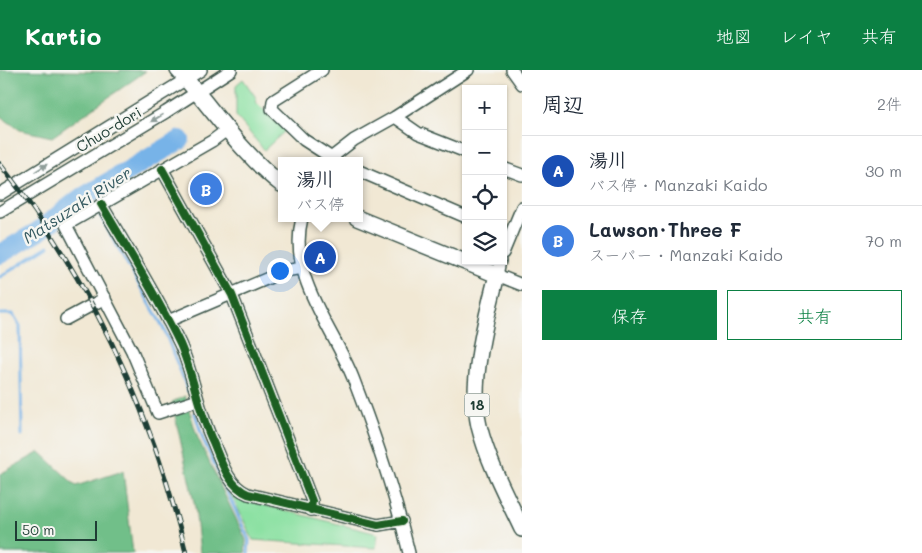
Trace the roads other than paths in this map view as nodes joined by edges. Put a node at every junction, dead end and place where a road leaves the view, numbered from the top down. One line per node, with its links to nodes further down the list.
1 (201, 70): 6 (street, Chuo-dori)
2 (230, 70): 8 (street, Chuo-dori)
3 (322, 70): 12 (street)
4 (468, 70): 9 (street)
5 (512, 70): 7 (street)
6 (182, 75): 8 (main road); 19 (street, Chuo-dori, one-way to 6)
7 (522, 84)
8 (198, 92): 10 (main road); 22 (street, Chuo-dori, one-way to 22)
9 (395, 117): 11 (street); 13 (street)
10 (228, 129): 14 (street); 18 (main road)
11 (462, 150)
12 (327, 157)
13 (334, 157)
14 (162, 169): 20 (street); 30 (street)
15 (507, 169): 17 (street)
16 (363, 173): 23 (street)
17 (522, 175)
18 (278, 181)
19 (0, 194)
20 (101, 204): 31 (street); 33 (street)
21 (522, 206): 26 (street)
22 (0, 212)
23 (462, 215)
24 (363, 220): 28 (main road)
25 (301, 222): 27 (street)
26 (507, 234)
27 (302, 268): 30 (street); 36 (street)
28 (498, 268): 29 (street); 37 (main road, 18)
29 (522, 285)
30 (232, 295): 33 (street); 35 (street)
31 (105, 298): 32 (street); 34 (street)
32 (66, 319)
33 (168, 321): 34 (street)
34 (198, 400): 35 (street)
35 (311, 510): 36 (street)
36 (402, 521): 38 (street)
37 (522, 529)
38 (409, 553)

